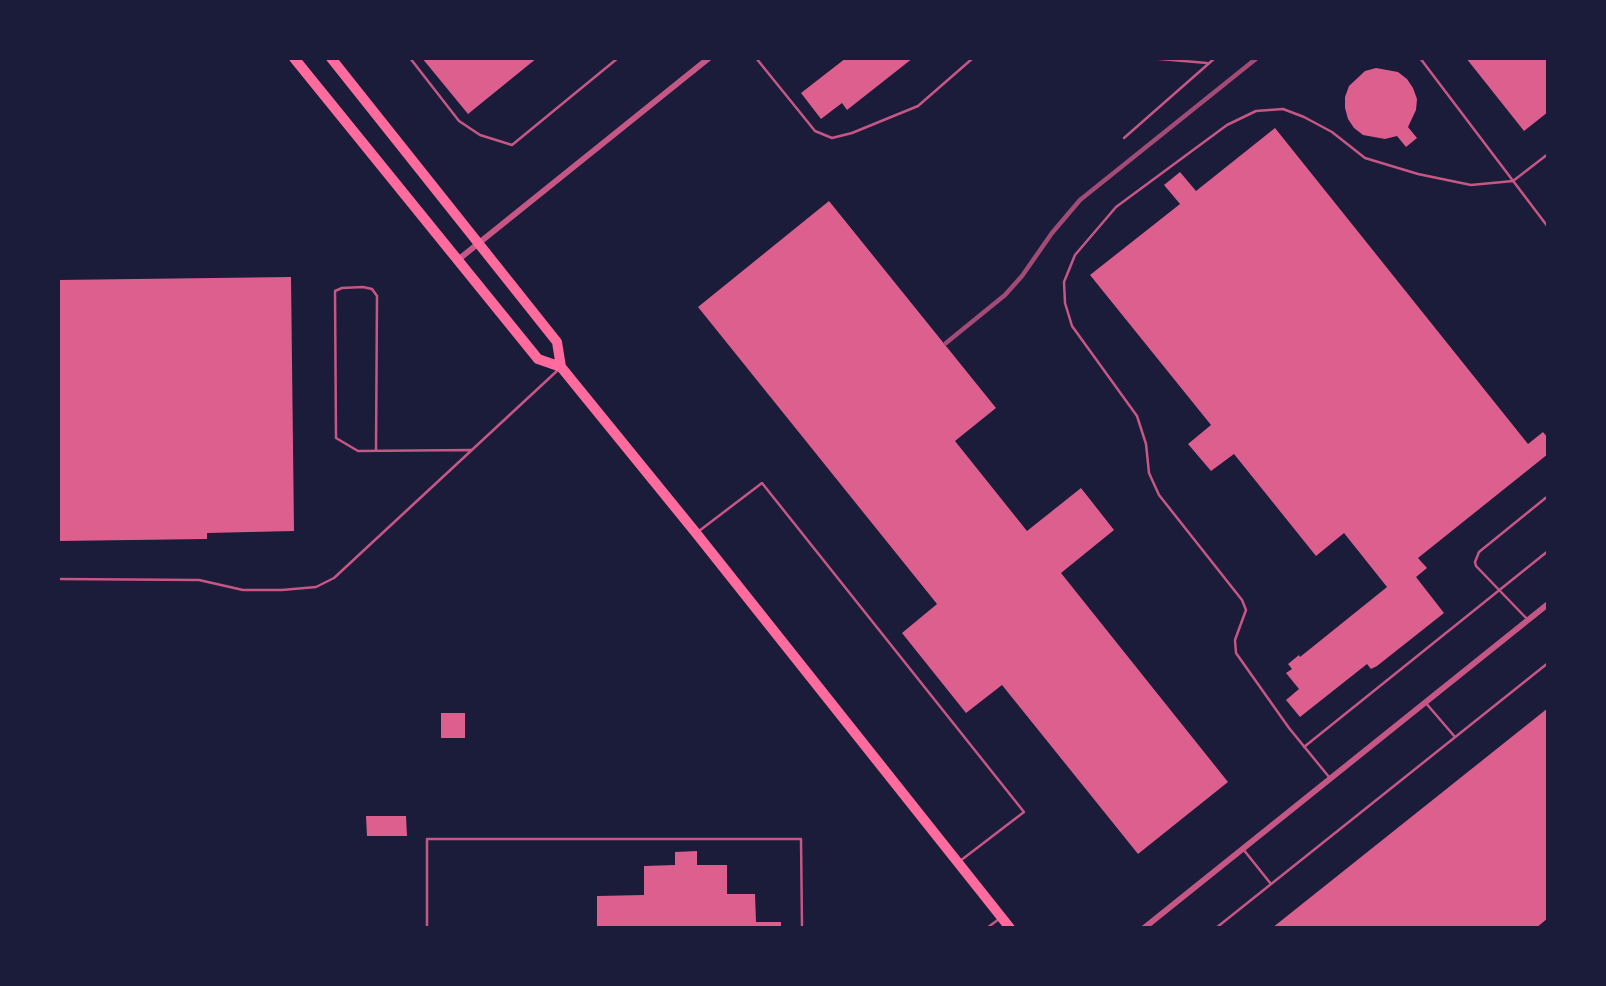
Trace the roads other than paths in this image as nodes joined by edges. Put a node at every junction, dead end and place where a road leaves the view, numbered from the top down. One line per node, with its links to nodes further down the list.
1 (294, 58): 17 (main road)
2 (331, 58): 16 (main road)
3 (410, 58): 4 (lane)
4 (618, 58)
5 (709, 58): 16 (street)
6 (756, 58): 7 (lane)
7 (973, 58)
8 (1148, 58): 11 (lane)
9 (1215, 58): 11 (lane)
10 (1420, 58): 14 (lane)
11 (1208, 64): 12 (lane)
12 (1124, 138)
13 (1548, 154): 14 (lane)
14 (1513, 181): 15 (lane); 31 (lane)
15 (1548, 226)
16 (478, 244): 17 (street); 18 (main road)
17 (459, 259): 18 (main road)
18 (561, 367): 19 (lane); 22 (main road)
19 (471, 450): 20 (lane); 24 (lane)
20 (376, 451): 20 (lane)
21 (1548, 496): 25 (lane)
22 (696, 533): 34 (main road); 34 (lane)
23 (1548, 551): 25 (lane)
24 (58, 579)
25 (1499, 591): 27 (lane); 31 (lane)
26 (1548, 604): 27 (street)
27 (1528, 621): 29 (street)
28 (1548, 663): 30 (lane)
29 (1425, 702): 30 (lane); 32 (street)
30 (1455, 737): 35 (lane)
31 (1304, 747): 32 (lane)
32 (1330, 779): 33 (street)
33 (1243, 849): 35 (lane); 41 (street)
34 (958, 862): 36 (main road)
35 (1271, 884): 42 (lane)
36 (1001, 917): 39 (lane); 40 (main road)
37 (427, 928): 38 (lane)
38 (802, 928)
39 (987, 928)
40 (1010, 928)
41 (1144, 928)
42 (1216, 928)

